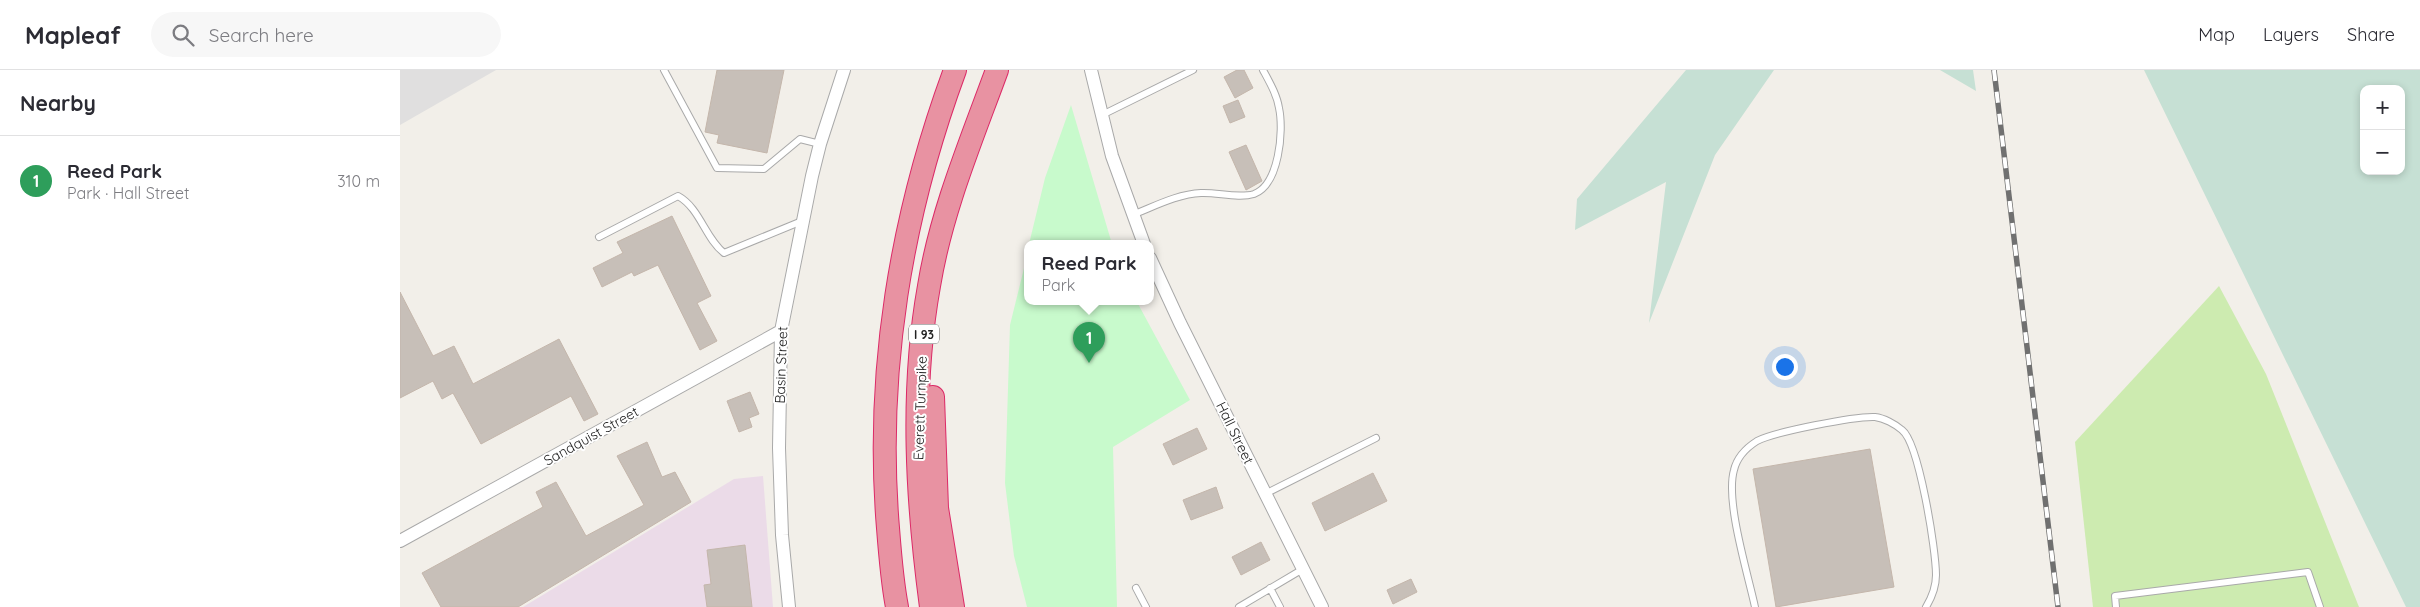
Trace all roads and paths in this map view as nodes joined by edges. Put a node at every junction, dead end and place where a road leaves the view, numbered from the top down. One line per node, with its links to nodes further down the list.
1 (664, 70): 9 (lane)
2 (844, 70): 9 (street, Basin Street)
3 (955, 70): 24 (highway, I 93)
4 (997, 70): 15 (highway, Everett Turnpike / I 93)
5 (1091, 70): 8 (street)
6 (1193, 70): 8 (lane)
7 (1263, 70): 10 (lane)
8 (1101, 116): 10 (street)
9 (820, 144): 11 (street, Basin Street)
10 (1132, 215): 13 (street)
11 (802, 221): 12 (lane); 16 (street, Basin Street)
12 (599, 238)
13 (1142, 240)
14 (1154, 266): 18 (street, Hall Street)
15 (929, 286): 25 (highway, Everett Turnpike / I 93); 26 (highway)
16 (781, 331): 19 (street, Sandquist Street); 23 (street, Basin Street)
17 (1376, 438): 18 (lane)
18 (1265, 494): 20 (street, Hall Street)
19 (400, 540)
20 (1303, 569): 22 (lane); 30 (street, Hall Street)
21 (1136, 588): 27 (lane)
22 (1270, 588): 28 (lane); 29 (lane)
23 (789, 607)
24 (897, 607)
25 (931, 607)
26 (952, 607)
27 (1146, 607)
28 (1239, 607)
29 (1280, 607)
30 (1322, 607)
31 (1755, 607): 32 (lane)
32 (1926, 607)
33 (2116, 607): 34 (lane)
34 (2320, 607)

